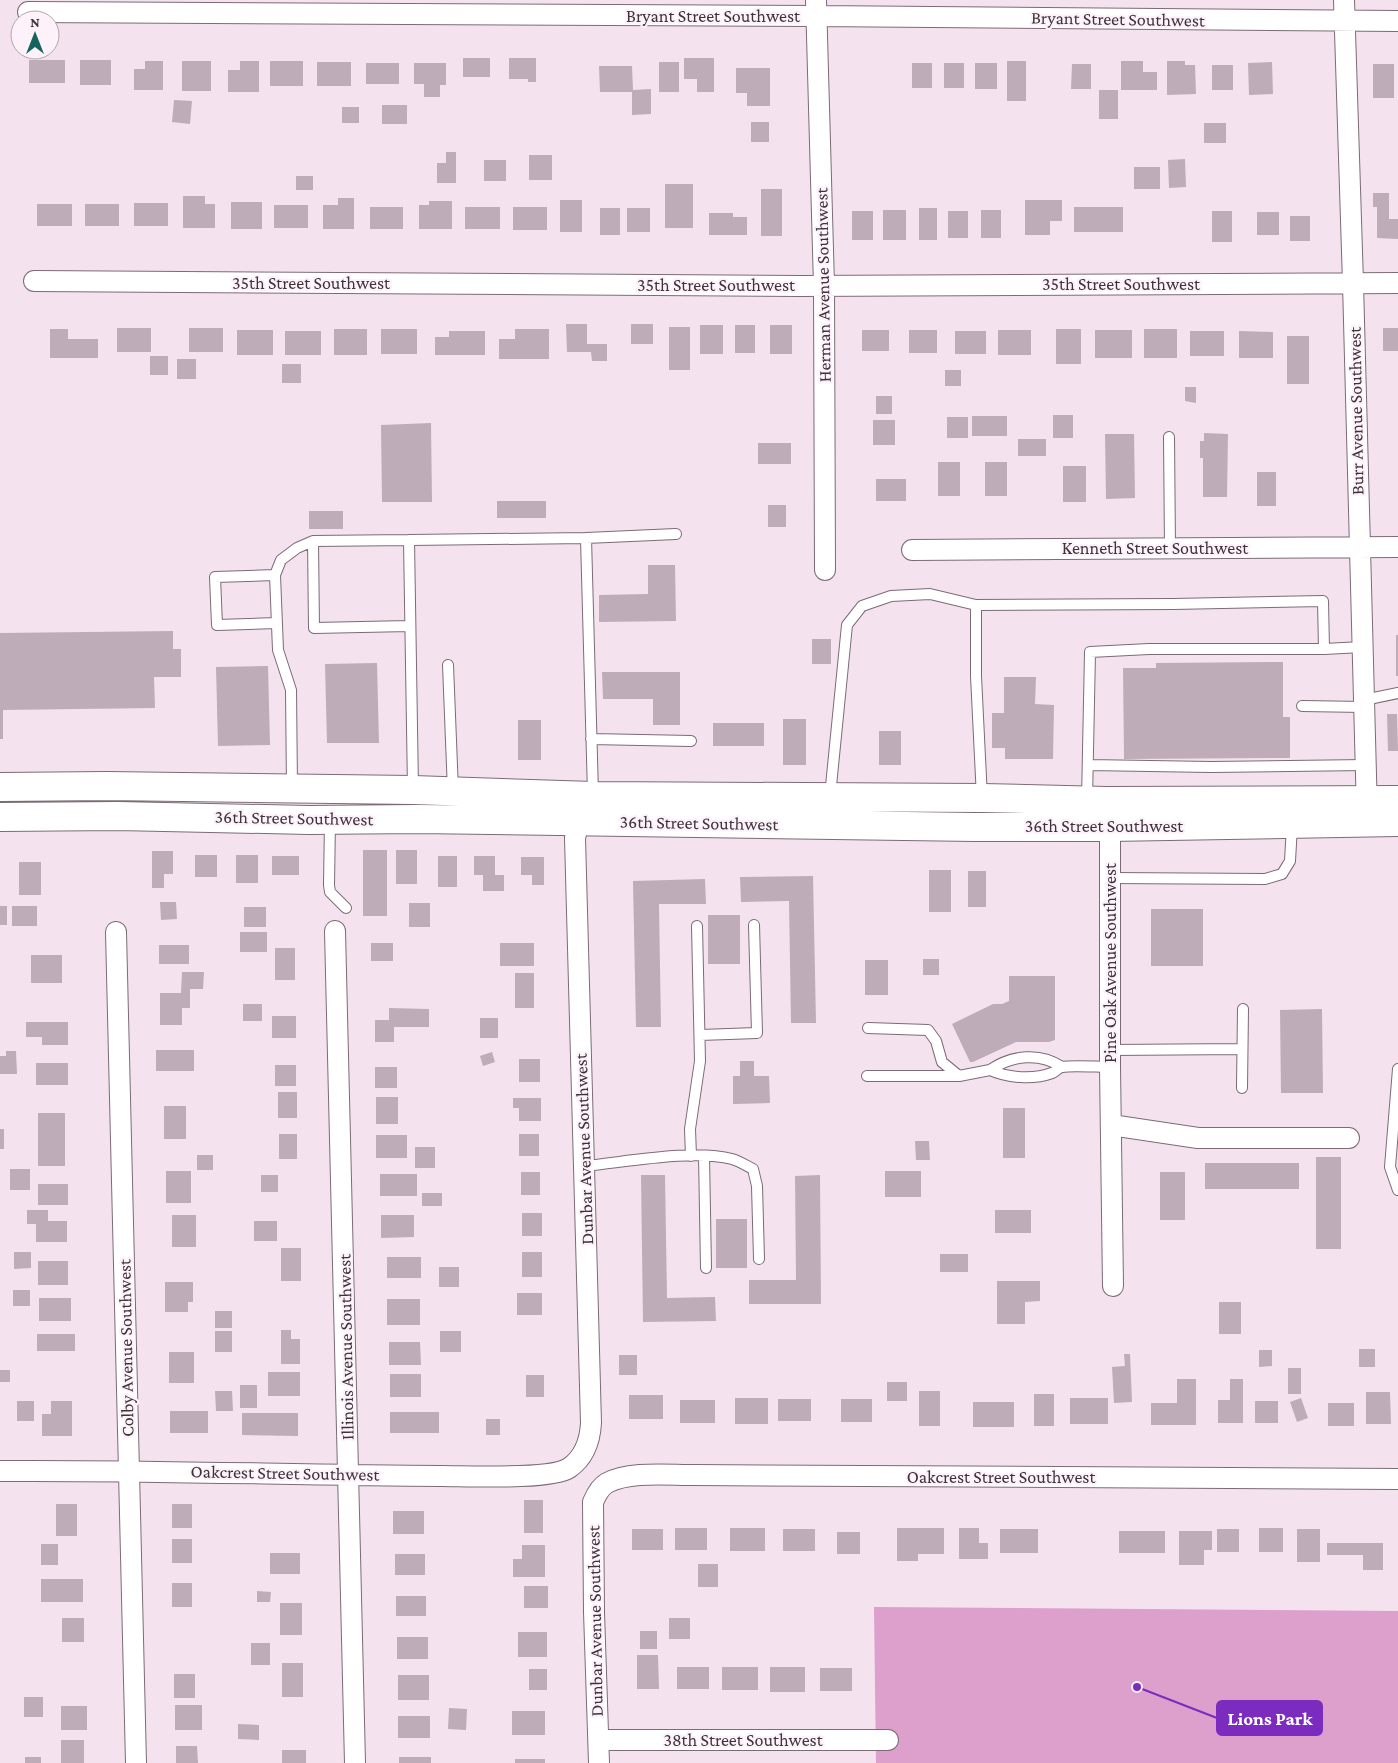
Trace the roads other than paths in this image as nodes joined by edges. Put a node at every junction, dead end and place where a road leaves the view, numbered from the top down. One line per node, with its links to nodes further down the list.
1 (1344, 0): 4 (street, Burr Avenue Southwest)
2 (816, 8): 3 (street, Bryant Street Southwest); 4 (street, Bryant Street Southwest); 9 (street, Herman Avenue Southwest)
3 (60, 12)
4 (1344, 21): 5 (street, Bryant Street Southwest); 8 (street, Burr Avenue Southwest)
5 (1398, 21)
6 (34, 281): 9 (street, 35th Street Southwest)
7 (1398, 283): 8 (street, 35th Street Southwest)
8 (1353, 284): 9 (street, 35th Street Southwest); 15 (street, Burr Avenue Southwest)
9 (824, 286): 19 (street, Herman Avenue Southwest)
10 (1169, 437): 17 (lane)
11 (676, 534): 12 (lane)
12 (586, 538): 13 (lane); 30 (lane)
13 (409, 540): 14 (lane); 23 (lane)
14 (313, 541): 20 (lane); 23 (lane)
15 (1360, 547): 16 (street, Kenneth Street Southwest); 17 (street, Kenneth Street Southwest); 24 (street, Burr Avenue Southwest)
16 (1398, 547)
17 (1170, 548): 18 (street, Kenneth Street Southwest)
18 (912, 550)
19 (825, 570)
20 (275, 575): 22 (lane); 22 (lane)
21 (976, 605): 25 (lane); 38 (lane); 39 (lane)
22 (277, 623): 35 (lane)
23 (409, 626): 36 (lane)
24 (1362, 647): 25 (lane); 28 (street, Burr Avenue Southwest)
25 (1324, 649): 32 (lane)
26 (448, 665): 37 (lane)
27 (1395, 696): 28 (lane)
28 (1364, 703): 29 (lane); 33 (street, Burr Avenue Southwest)
29 (1302, 706)
30 (591, 739): 31 (lane); 41 (lane)
31 (691, 740)
32 (1088, 765): 33 (lane); 43 (lane)
33 (1366, 765): 42 (street, Burr Avenue Southwest)
34 (0, 787): 35 (street, 36th Street Southwest)
35 (292, 789): 36 (street, 36th Street Southwest)
36 (413, 790): 37 (street, 36th Street Southwest)
37 (453, 792): 41 (street, 36th Street Southwest)
38 (830, 797): 39 (street, 36th Street Southwest); 41 (street, 36th Street Southwest)
39 (982, 798): 43 (street, 36th Street Southwest)
40 (1398, 800): 42 (street, 36th Street Southwest)
41 (586, 808): 43 (street, 36th Street Southwest); 45 (street, 36th Street Southwest); 69 (street, Dunbar Avenue Southwest)
42 (1367, 811): 43 (street, 36th Street Southwest); 46 (street, 36th Street Southwest); 47 (street, 36th Street Southwest)
43 (1094, 814): 47 (street, 36th Street Southwest); 48 (street, Pine Oak Avenue Southwest)
44 (0, 816): 45 (street, 36th Street Southwest)
45 (330, 820): 49 (lane)
46 (1398, 822)
47 (1292, 824): 48 (lane)
48 (1110, 878): 58 (street, Pine Oak Avenue Southwest)
49 (346, 908)
50 (754, 925): 56 (lane)
51 (697, 926): 56 (lane)
52 (335, 931): 77 (street, Illinois Avenue Southwest)
53 (116, 932): 75 (street, Colby Avenue Southwest)
54 (1243, 1009): 57 (lane)
55 (868, 1028): 63 (lane)
56 (700, 1035): 67 (lane)
57 (1242, 1049): 58 (lane); 64 (lane)
58 (1110, 1058): 59 (lane); 65 (street, Pine Oak Avenue Southwest)
59 (1062, 1067): 61 (lane); 61 (lane)
60 (1398, 1069): 70 (lane)
61 (990, 1070): 63 (lane)
62 (867, 1076): 63 (lane)
63 (959, 1076)
64 (1242, 1088)
65 (1111, 1125): 66 (street); 73 (street, Pine Oak Avenue Southwest)
66 (1349, 1138)
67 (691, 1156): 68 (lane); 69 (lane)
68 (704, 1156): 71 (lane); 72 (lane)
69 (585, 1166): 74 (street, Dunbar Avenue Southwest)
70 (1398, 1190)
71 (758, 1259)
72 (706, 1268)
73 (1112, 1286)
74 (568, 1469): 77 (street, Oakcrest Street Southwest)
75 (128, 1470): 76 (street, Oakcrest Street Southwest); 77 (street, Oakcrest Street Southwest); 82 (street, Colby Avenue Southwest)
76 (0, 1471)
77 (349, 1475): 83 (street, Illinois Avenue Southwest)
78 (1398, 1479): 79 (street, Oakcrest Street Southwest)
79 (606, 1484): 80 (street, Dunbar Avenue Southwest)
80 (599, 1740): 81 (street, 38th Street Southwest); 84 (street, Dunbar Avenue Southwest)
81 (888, 1740)
82 (136, 1763)
83 (355, 1763)
84 (599, 1763)

